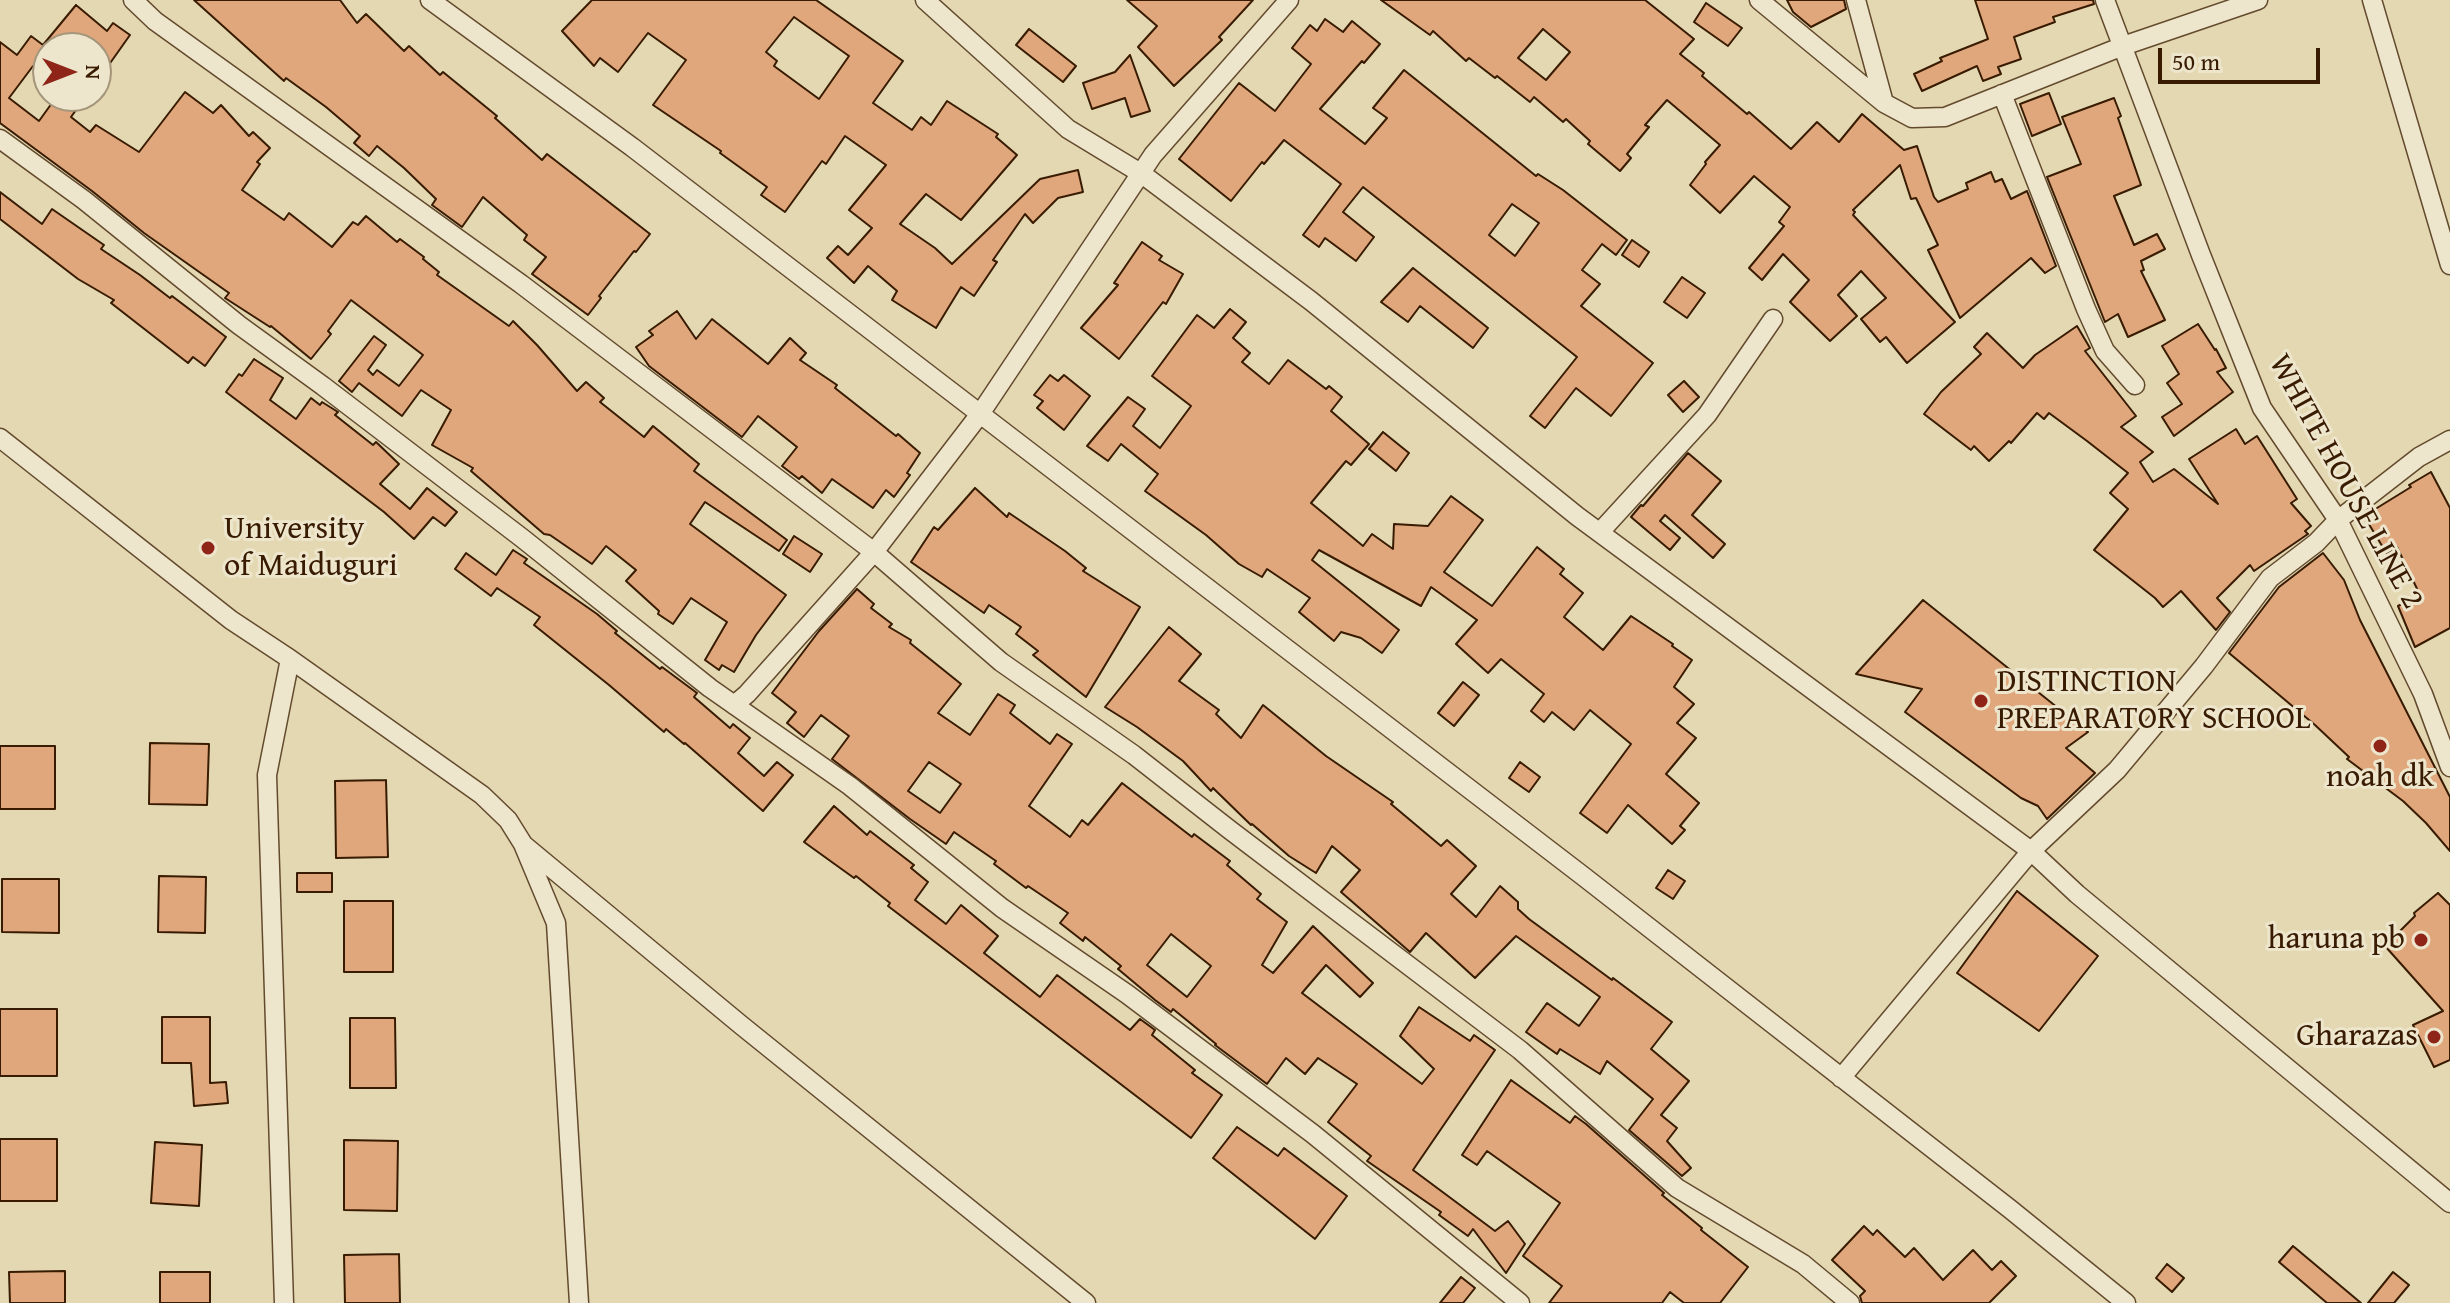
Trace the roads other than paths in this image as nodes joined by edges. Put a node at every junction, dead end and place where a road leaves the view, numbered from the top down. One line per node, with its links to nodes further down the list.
1 (133, 0): 23 (street)
2 (430, 0): 18 (street)
3 (925, 0): 14 (street)
4 (1289, 0): 14 (street)
5 (1759, 0): 12 (street)
6 (1856, 0): 12 (street)
7 (2105, 0): 10 (street, WHITE HOUSE LINE 2)
8 (2258, 0): 10 (street)
9 (2372, 0): 15 (street)
10 (2123, 46): 11 (street); 21 (street, WHITE HOUSE LINE 2)
11 (2002, 94): 12 (street); 17 (street)
12 (1884, 103)
13 (0, 139): 25 (street)
14 (1142, 174): 18 (street); 22 (street)
15 (2450, 265)
16 (1773, 319): 22 (street)
17 (2135, 385)
18 (980, 414): 23 (street); 29 (street)
19 (0, 438): 24 (street)
20 (2450, 440): 21 (street)
21 (2338, 520): 26 (street, WHITE HOUSE LINE 2); 28 (street)
22 (1600, 532): 28 (street)
23 (874, 552): 25 (street); 35 (street)
24 (290, 659): 27 (street); 31 (street)
25 (734, 705): 34 (street)
26 (2450, 767)
27 (523, 844): 32 (street); 33 (street)
28 (2031, 851): 29 (street); 30 (street)
29 (1841, 1078): 36 (street)
30 (2450, 1203)
31 (284, 1303)
32 (579, 1303)
33 (1086, 1303)
34 (1520, 1303)
35 (1850, 1303)
36 (2126, 1303)

